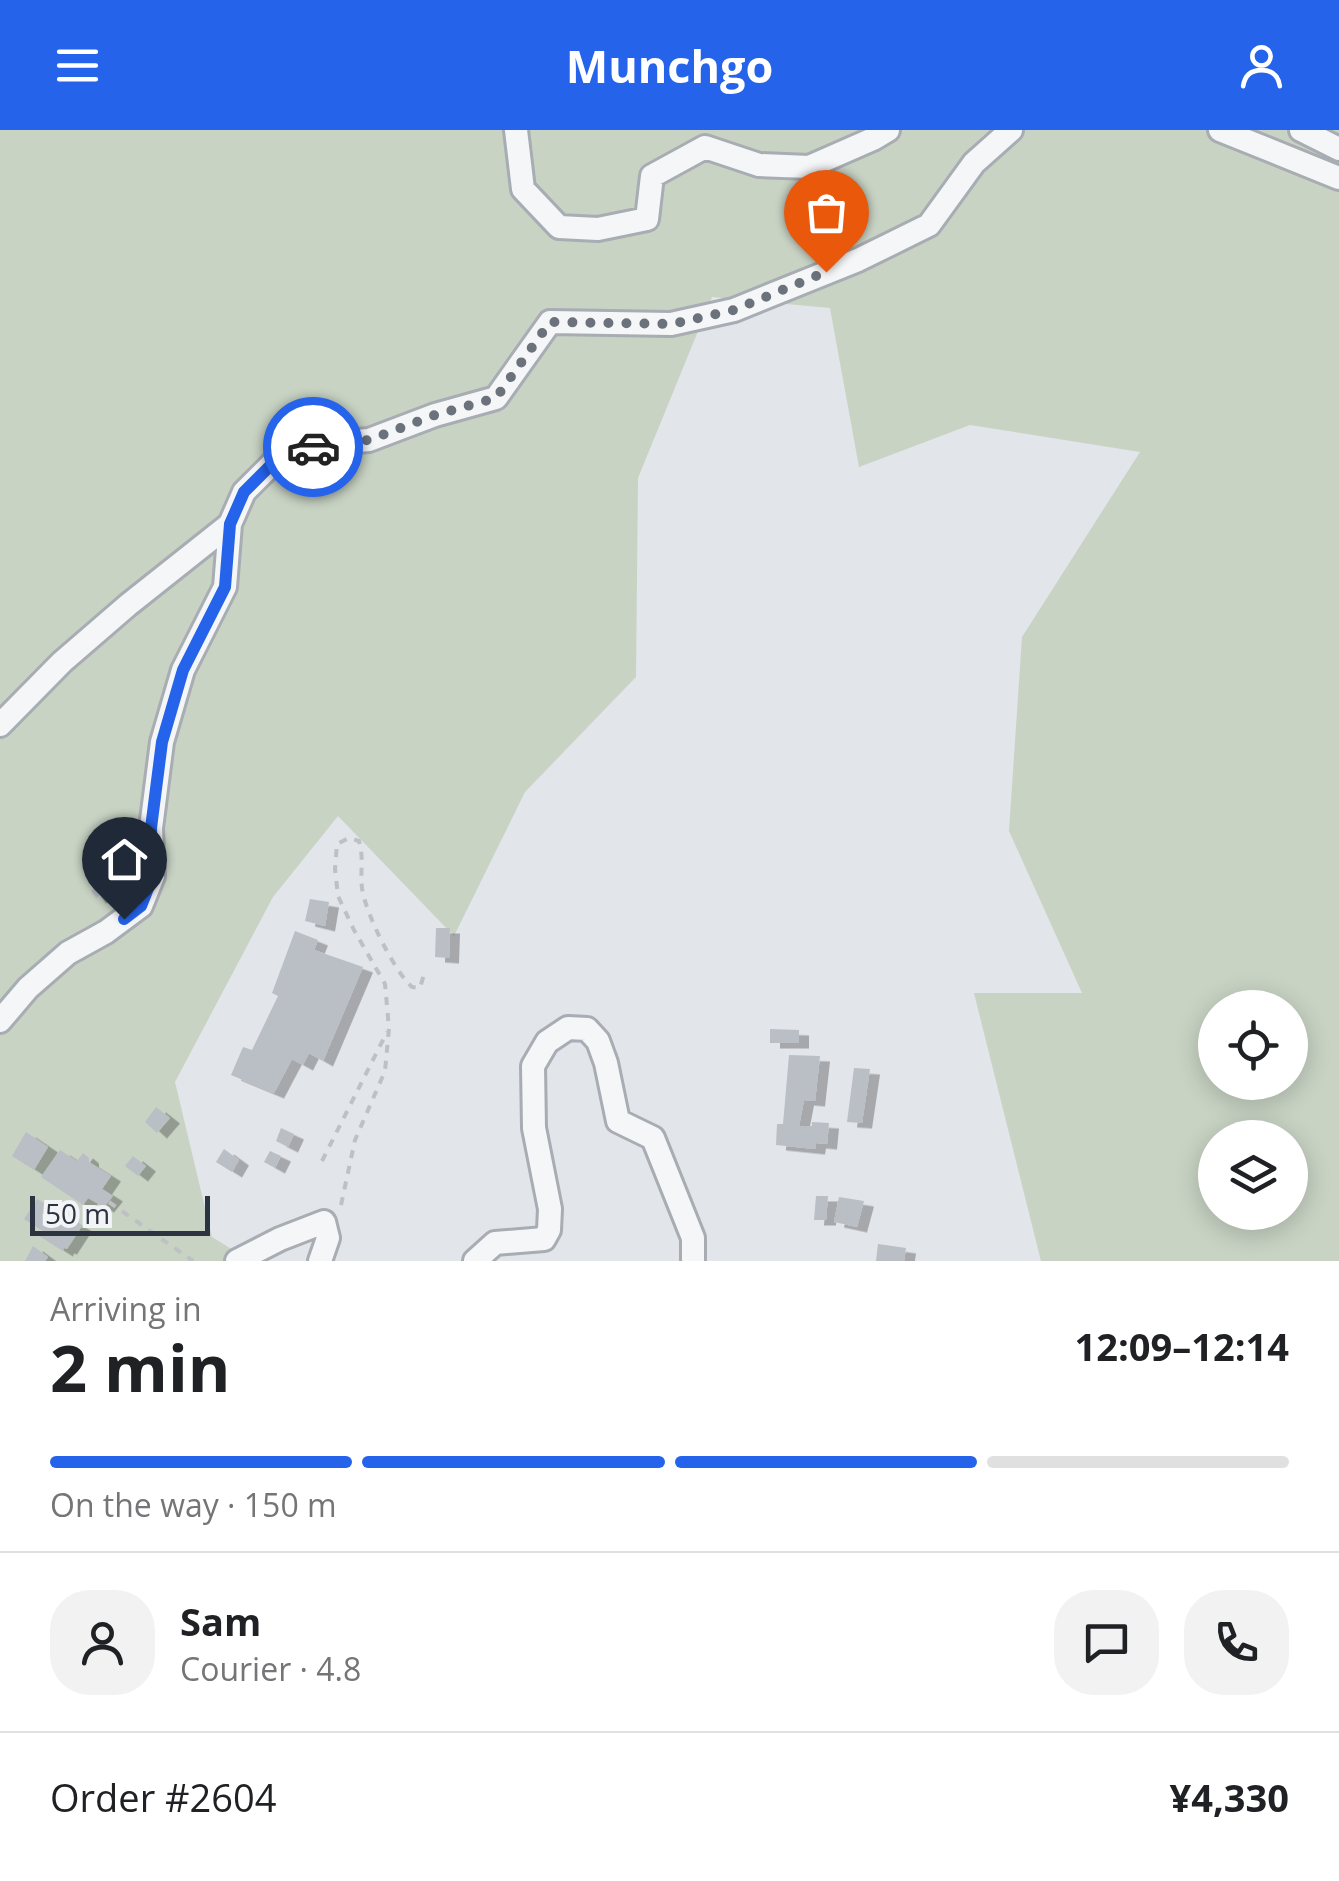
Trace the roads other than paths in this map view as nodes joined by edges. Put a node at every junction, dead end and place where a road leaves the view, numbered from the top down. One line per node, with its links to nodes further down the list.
1 (516, 130): 2 (street)
2 (888, 130)
3 (1011, 130): 8 (street)
4 (1220, 130): 7 (street)
5 (1301, 130): 6 (street)
6 (1339, 149)
7 (1339, 178)
8 (230, 524): 9 (street); 10 (street)
9 (0, 725)
10 (0, 1021)
11 (237, 1261): 12 (street)
12 (320, 1261)
13 (475, 1261): 14 (street)
14 (694, 1261)

